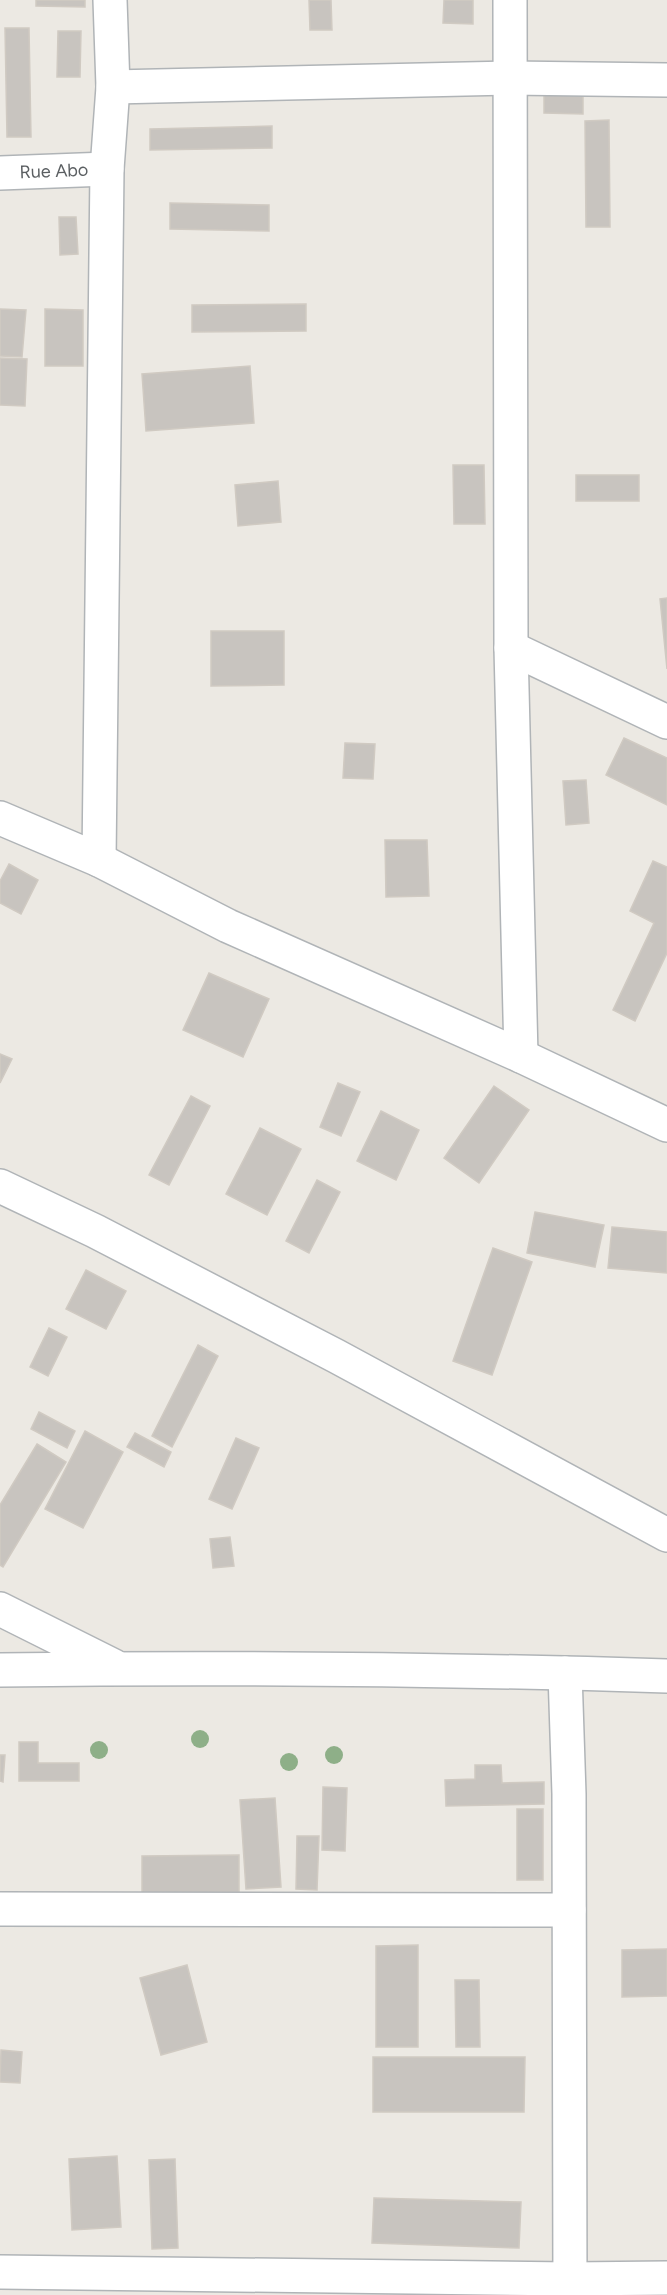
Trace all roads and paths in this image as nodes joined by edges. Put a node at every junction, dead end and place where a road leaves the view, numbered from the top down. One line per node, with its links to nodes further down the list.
1 (110, 0): 5 (street)
2 (510, 0): 3 (street)
3 (510, 78): 4 (street); 5 (street); 8 (street)
4 (667, 80)
5 (113, 87): 6 (street)
6 (107, 169): 7 (street, Rue Abo); 11 (street)
7 (0, 173)
8 (511, 648): 9 (street); 12 (street)
9 (667, 722)
10 (0, 818): 11 (street)
11 (99, 860): 12 (street)
12 (521, 1056): 13 (street)
13 (667, 1125)
14 (0, 1186): 15 (street)
15 (667, 1535)
16 (0, 1609): 17 (street)
17 (118, 1668): 18 (street); 19 (street)
18 (0, 1670)
19 (565, 1673): 20 (street); 22 (street)
20 (667, 1676)
21 (0, 1909): 22 (street)
22 (569, 1910): 25 (street)
23 (0, 2272): 25 (street)
24 (667, 2278): 25 (street)
25 (571, 2287)

